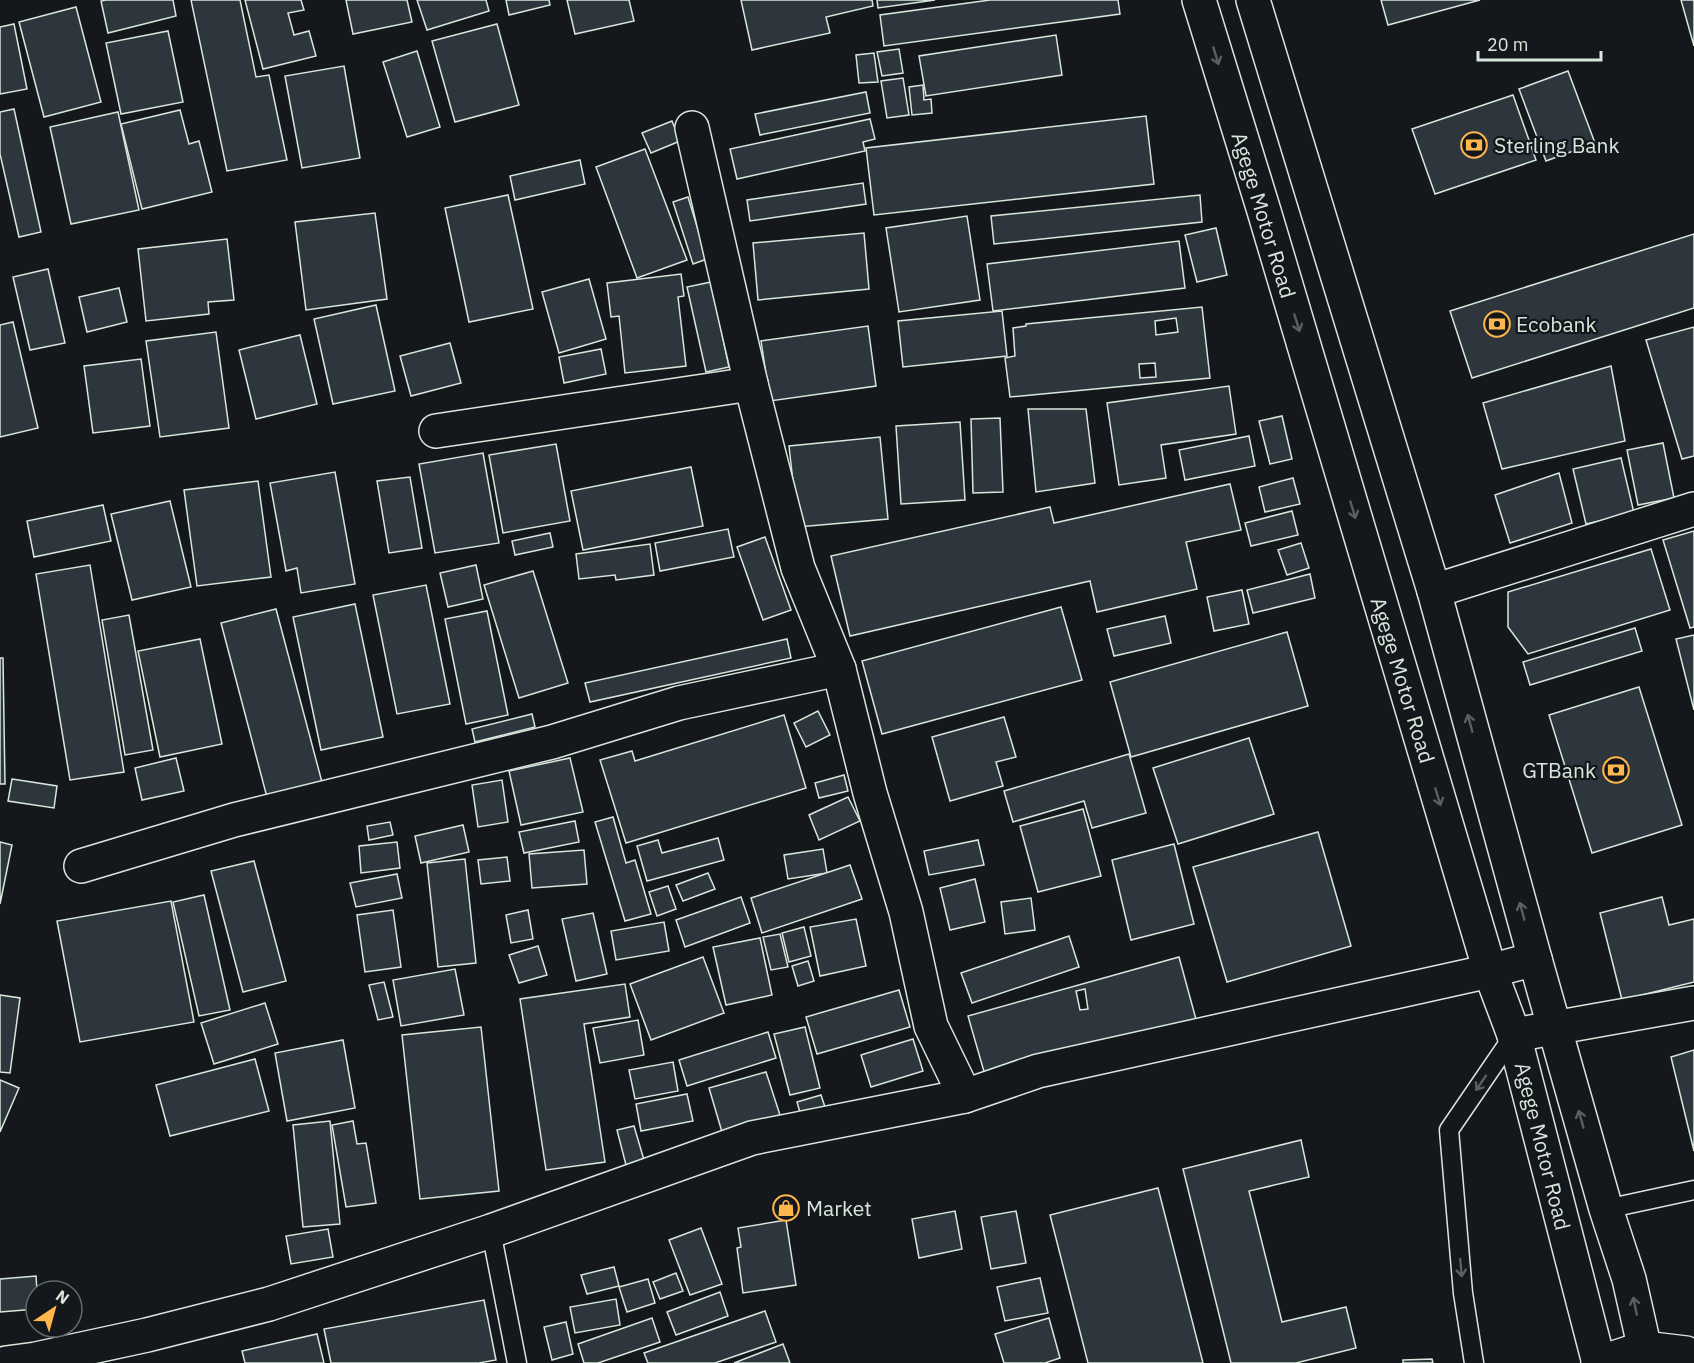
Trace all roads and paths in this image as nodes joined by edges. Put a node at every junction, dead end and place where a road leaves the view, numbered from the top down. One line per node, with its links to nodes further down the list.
1 (1199, 0): 11 (main road, Agege Motor Road, one-way to 11)
2 (1253, 0): 7 (main road, Agege Motor Road)
3 (692, 128): 4 (main road)
4 (751, 384): 5 (main road); 8 (main road)
5 (436, 432)
6 (1694, 509): 7 (main road)
7 (1434, 591): 10 (main road, Agege Motor Road, one-way to 7)
8 (839, 669): 9 (main road); 15 (main road)
9 (81, 866)
10 (1535, 959): 11 (main road); 13 (main road, Agege Motor Road)
11 (1490, 971): 14 (main road, Agege Motor Road); 15 (main road)
12 (1694, 1003): 13 (main road)
13 (1556, 1027): 14 (main road); 17 (main road, Agege Motor Road, one-way to 13)
14 (1514, 1035): 23 (lane, one-way to 23); 24 (main road, Agege Motor Road)
15 (964, 1096): 18 (main road)
16 (1694, 1190): 17 (lane)
17 (1606, 1209): 19 (main road, Agege Motor Road, one-way to 17)
18 (491, 1231): 21 (main road); 22 (lane)
19 (1646, 1356): 20 (main road); 24 (main road)
20 (1694, 1357)
21 (6, 1363)
22 (517, 1363)
23 (1474, 1363)
24 (1599, 1363)

